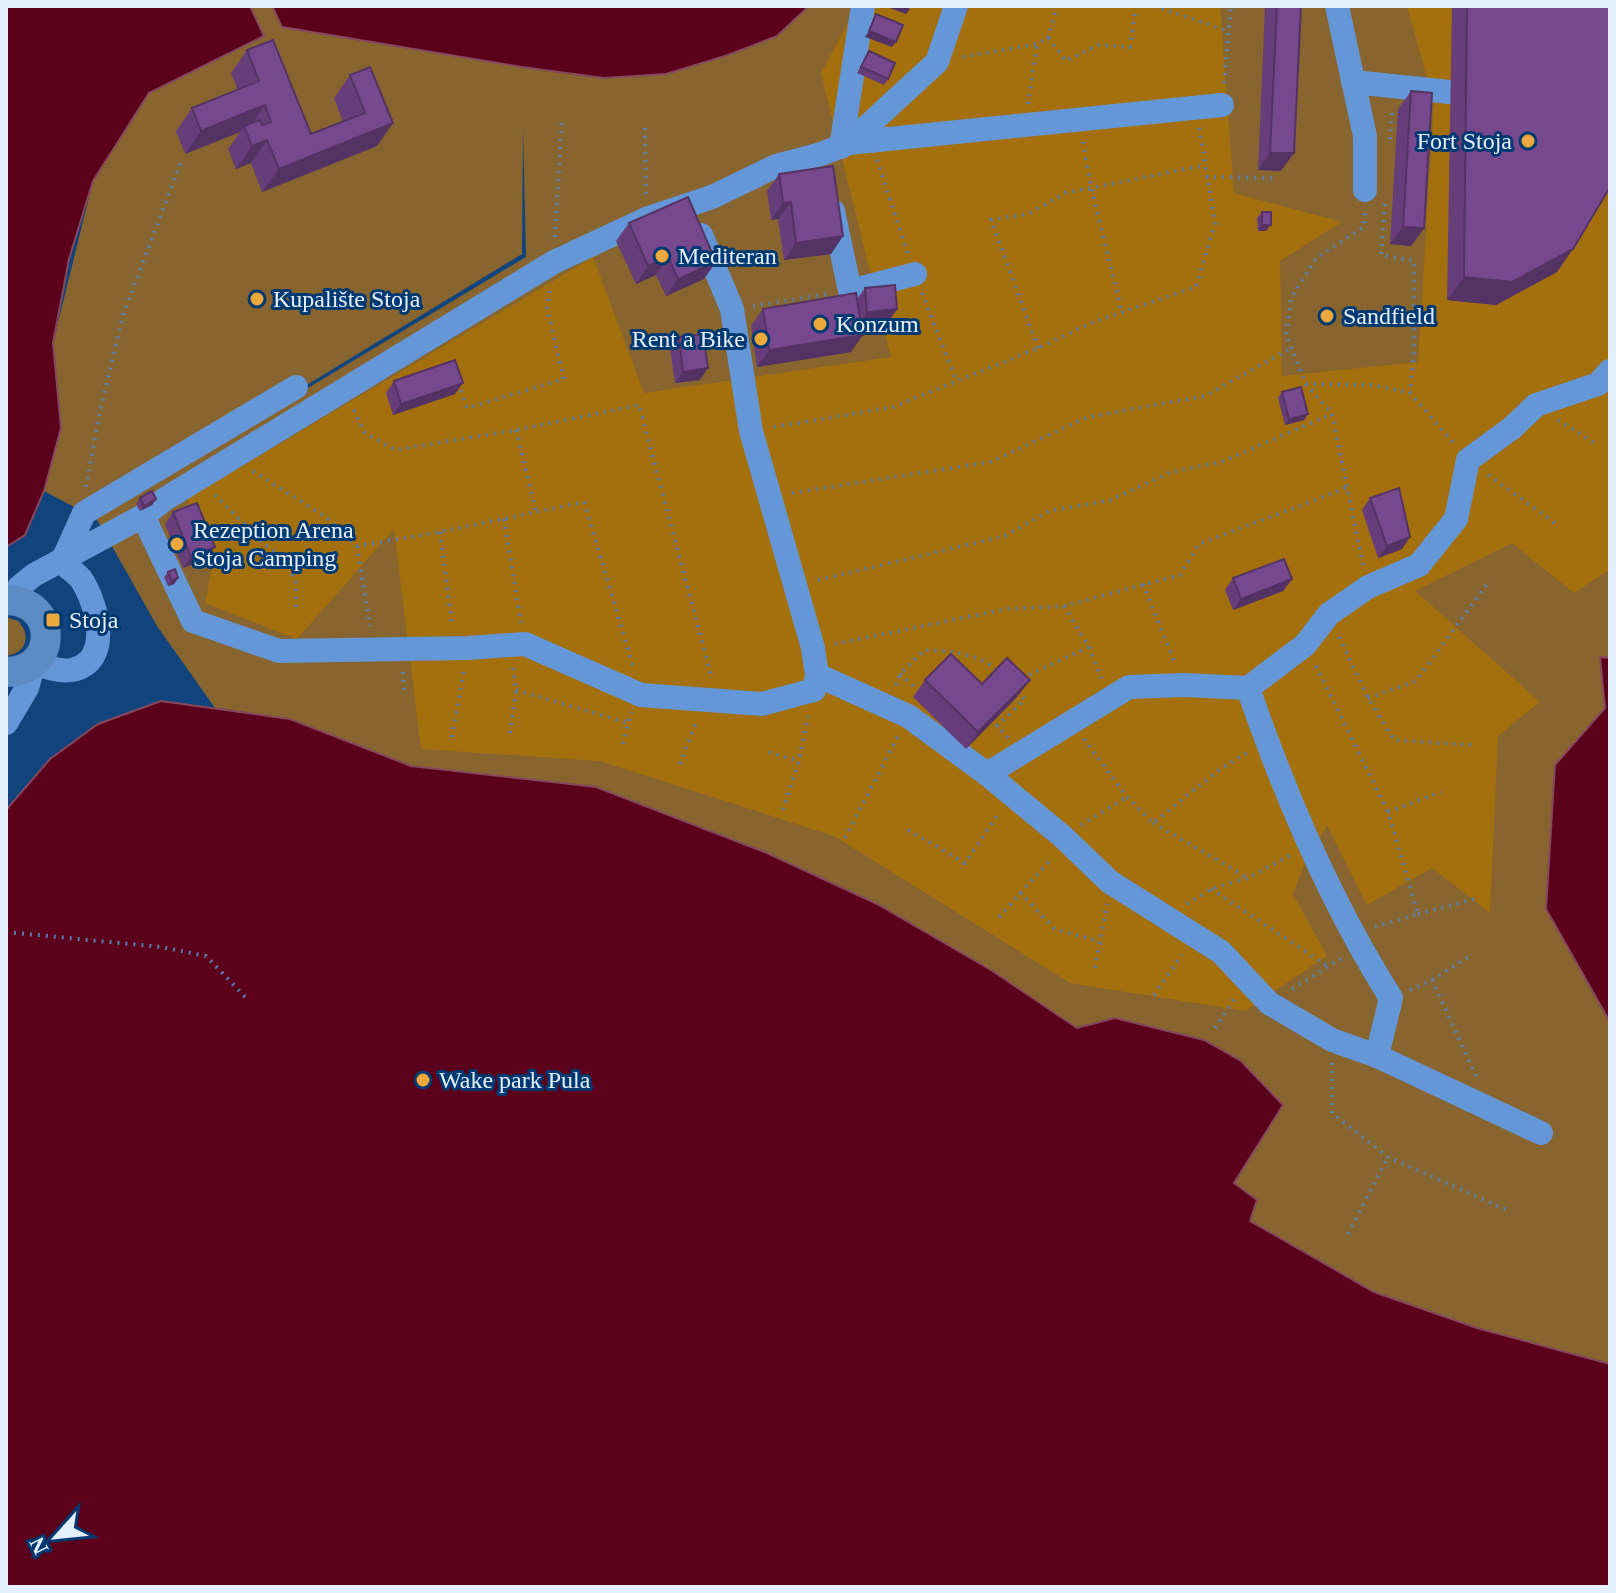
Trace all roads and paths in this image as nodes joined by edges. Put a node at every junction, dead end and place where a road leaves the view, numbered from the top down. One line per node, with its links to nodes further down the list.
1 (863, 6): 21 (street)
2 (956, 6): 11 (street)
3 (1057, 6): 9 (path)
4 (1136, 6): 9 (path)
5 (1154, 6): 8 (path)
6 (1231, 6): 8 (path)
7 (1337, 6): 12 (street)
8 (1228, 31): 14 (path)
9 (1048, 38): 10 (path)
10 (1037, 44): 11 (path); 18 (path)
11 (937, 62): 21 (street)
12 (1353, 82): 13 (street); 27 (street)
13 (1450, 92)
14 (1222, 105): 15 (street)
15 (1195, 108): 17 (street); 23 (path)
16 (1392, 113): 20 (path)
17 (1079, 120): 18 (street); 26 (path)
18 (1024, 126): 21 (street)
19 (645, 128): 30 (path)
20 (1389, 144)
21 (833, 160): 28 (street); 33 (street)
22 (181, 162): 54 (path)
23 (1206, 165): 24 (path); 26 (path)
24 (1206, 177): 25 (path); 35 (path)
25 (1272, 178)
26 (1091, 187): 35 (path); 36 (path)
27 (1376, 191): 37 (path); 42 (path)
28 (712, 197): 29 (street); 31 (street)
29 (687, 204): 30 (street); 31 (street)
30 (646, 219): 41 (street)
31 (703, 238): 34 (street)
32 (915, 274): 33 (street)
33 (850, 291): 34 (path)
34 (732, 309): 46 (street)
35 (1122, 313): 36 (path)
36 (1038, 348): 46 (path)
37 (1291, 348): 39 (path); 52 (path)
38 (1610, 371): 43 (street)
39 (1306, 384): 42 (path); 44 (path)
40 (296, 387): 54 (street)
41 (345, 390): 45 (path); 48 (street)
42 (1410, 393): 49 (path)
43 (1536, 405): 47 (path); 49 (street)
44 (1332, 414): 51 (path); 63 (path)
45 (516, 430): 53 (path); 90 (path)
46 (751, 431): 52 (street)
47 (1596, 444)
48 (233, 459): 50 (street); 59 (path)
49 (1468, 460): 57 (path); 64 (street)
50 (199, 479): 55 (street); 67 (path)
51 (1349, 487): 62 (path); 64 (path)
52 (770, 497): 63 (street)
53 (536, 511): 56 (path); 87 (path)
54 (84, 513): 60 (street)
55 (143, 516): 60 (street); 74 (street)
56 (504, 519): 58 (path); 69 (path)
57 (1555, 523)
58 (440, 532): 59 (path); 72 (path)
59 (357, 546): 74 (path)
60 (62, 562): 65 (street); 77 (street)
61 (1490, 580): 88 (path)
62 (1143, 584): 66 (path); 82 (path)
63 (796, 585): 73 (street)
64 (1368, 587): 68 (street)
65 (10, 600): 77 (main road)
66 (1064, 606): 71 (path); 73 (path)
67 (296, 609)
68 (1329, 614): 70 (street); 88 (path)
69 (518, 644): 72 (street); 85 (path); 87 (street)
70 (1305, 645): 83 (street); 109 (path)
71 (1089, 647): 80 (path); 89 (path)
72 (461, 648): 74 (street); 96 (path)
73 (813, 648): 81 (street)
74 (373, 650)
75 (959, 652): 76 (path); 78 (path); 79 (path)
76 (949, 661)
77 (20, 668): 92 (street)
78 (900, 674): 86 (path); 91 (path)
79 (1005, 678)
80 (1021, 678)
81 (815, 682): 90 (street); 91 (street); 102 (path)
82 (1184, 685): 83 (street); 89 (street)
83 (1248, 688): 97 (street)
84 (1015, 689): 101 (path)
85 (516, 690): 93 (path); 95 (path)
86 (919, 691)
87 (638, 695): 90 (street); 93 (path)
88 (1368, 698): 99 (path)
89 (1110, 699): 94 (street)
90 (711, 702): 103 (path)
91 (897, 711): 104 (street); 112 (path)
92 (6, 723)
93 (628, 723): 98 (path)
94 (1072, 723): 101 (street); 107 (path)
95 (510, 733)
96 (452, 737)
97 (1267, 742): 110 (path); 114 (street)
98 (623, 744)
99 (1471, 745)
100 (769, 752): 102 (path)
101 (1023, 753): 104 (street)
102 (799, 761): 108 (path)
103 (680, 764)
104 (987, 774): 106 (street)
105 (1441, 792): 109 (path)
106 (1011, 794): 111 (path); 113 (street)
107 (1127, 797): 110 (path); 113 (path)
108 (783, 810)
109 (1388, 812): 120 (path)
110 (1153, 823): 115 (path)
111 (908, 830)
112 (846, 836)
113 (1065, 839): 116 (street); 118 (path)
114 (1310, 845): 115 (path); 125 (street)
115 (1248, 878): 117 (path)
116 (1110, 882): 122 (street); 126 (path)
117 (1211, 889): 122 (path); 128 (path)
118 (1020, 893): 121 (path); 126 (path)
119 (1478, 898): 120 (path)
120 (1418, 914): 125 (path)
121 (999, 917)
122 (1165, 917): 124 (street)
123 (6, 932): 134 (path)
124 (1197, 938): 130 (street); 132 (path)
125 (1356, 941): 128 (path); 133 (street)
126 (1100, 942): 129 (path)
127 (1471, 955): 131 (path)
128 (1329, 967): 135 (path)
129 (1095, 968)
130 (1248, 980): 135 (street); 136 (path)
131 (1432, 980): 133 (path); 139 (path)
132 (1154, 995)
133 (1391, 998): 138 (street)
134 (249, 1001)
135 (1269, 1003): 137 (street)
136 (1215, 1028)
137 (1332, 1040): 138 (street); 141 (path)
138 (1377, 1056): 139 (street)
139 (1491, 1110): 140 (street)
140 (1541, 1133)
141 (1388, 1157): 142 (path); 143 (path)
142 (1509, 1211)
143 (1348, 1234)

